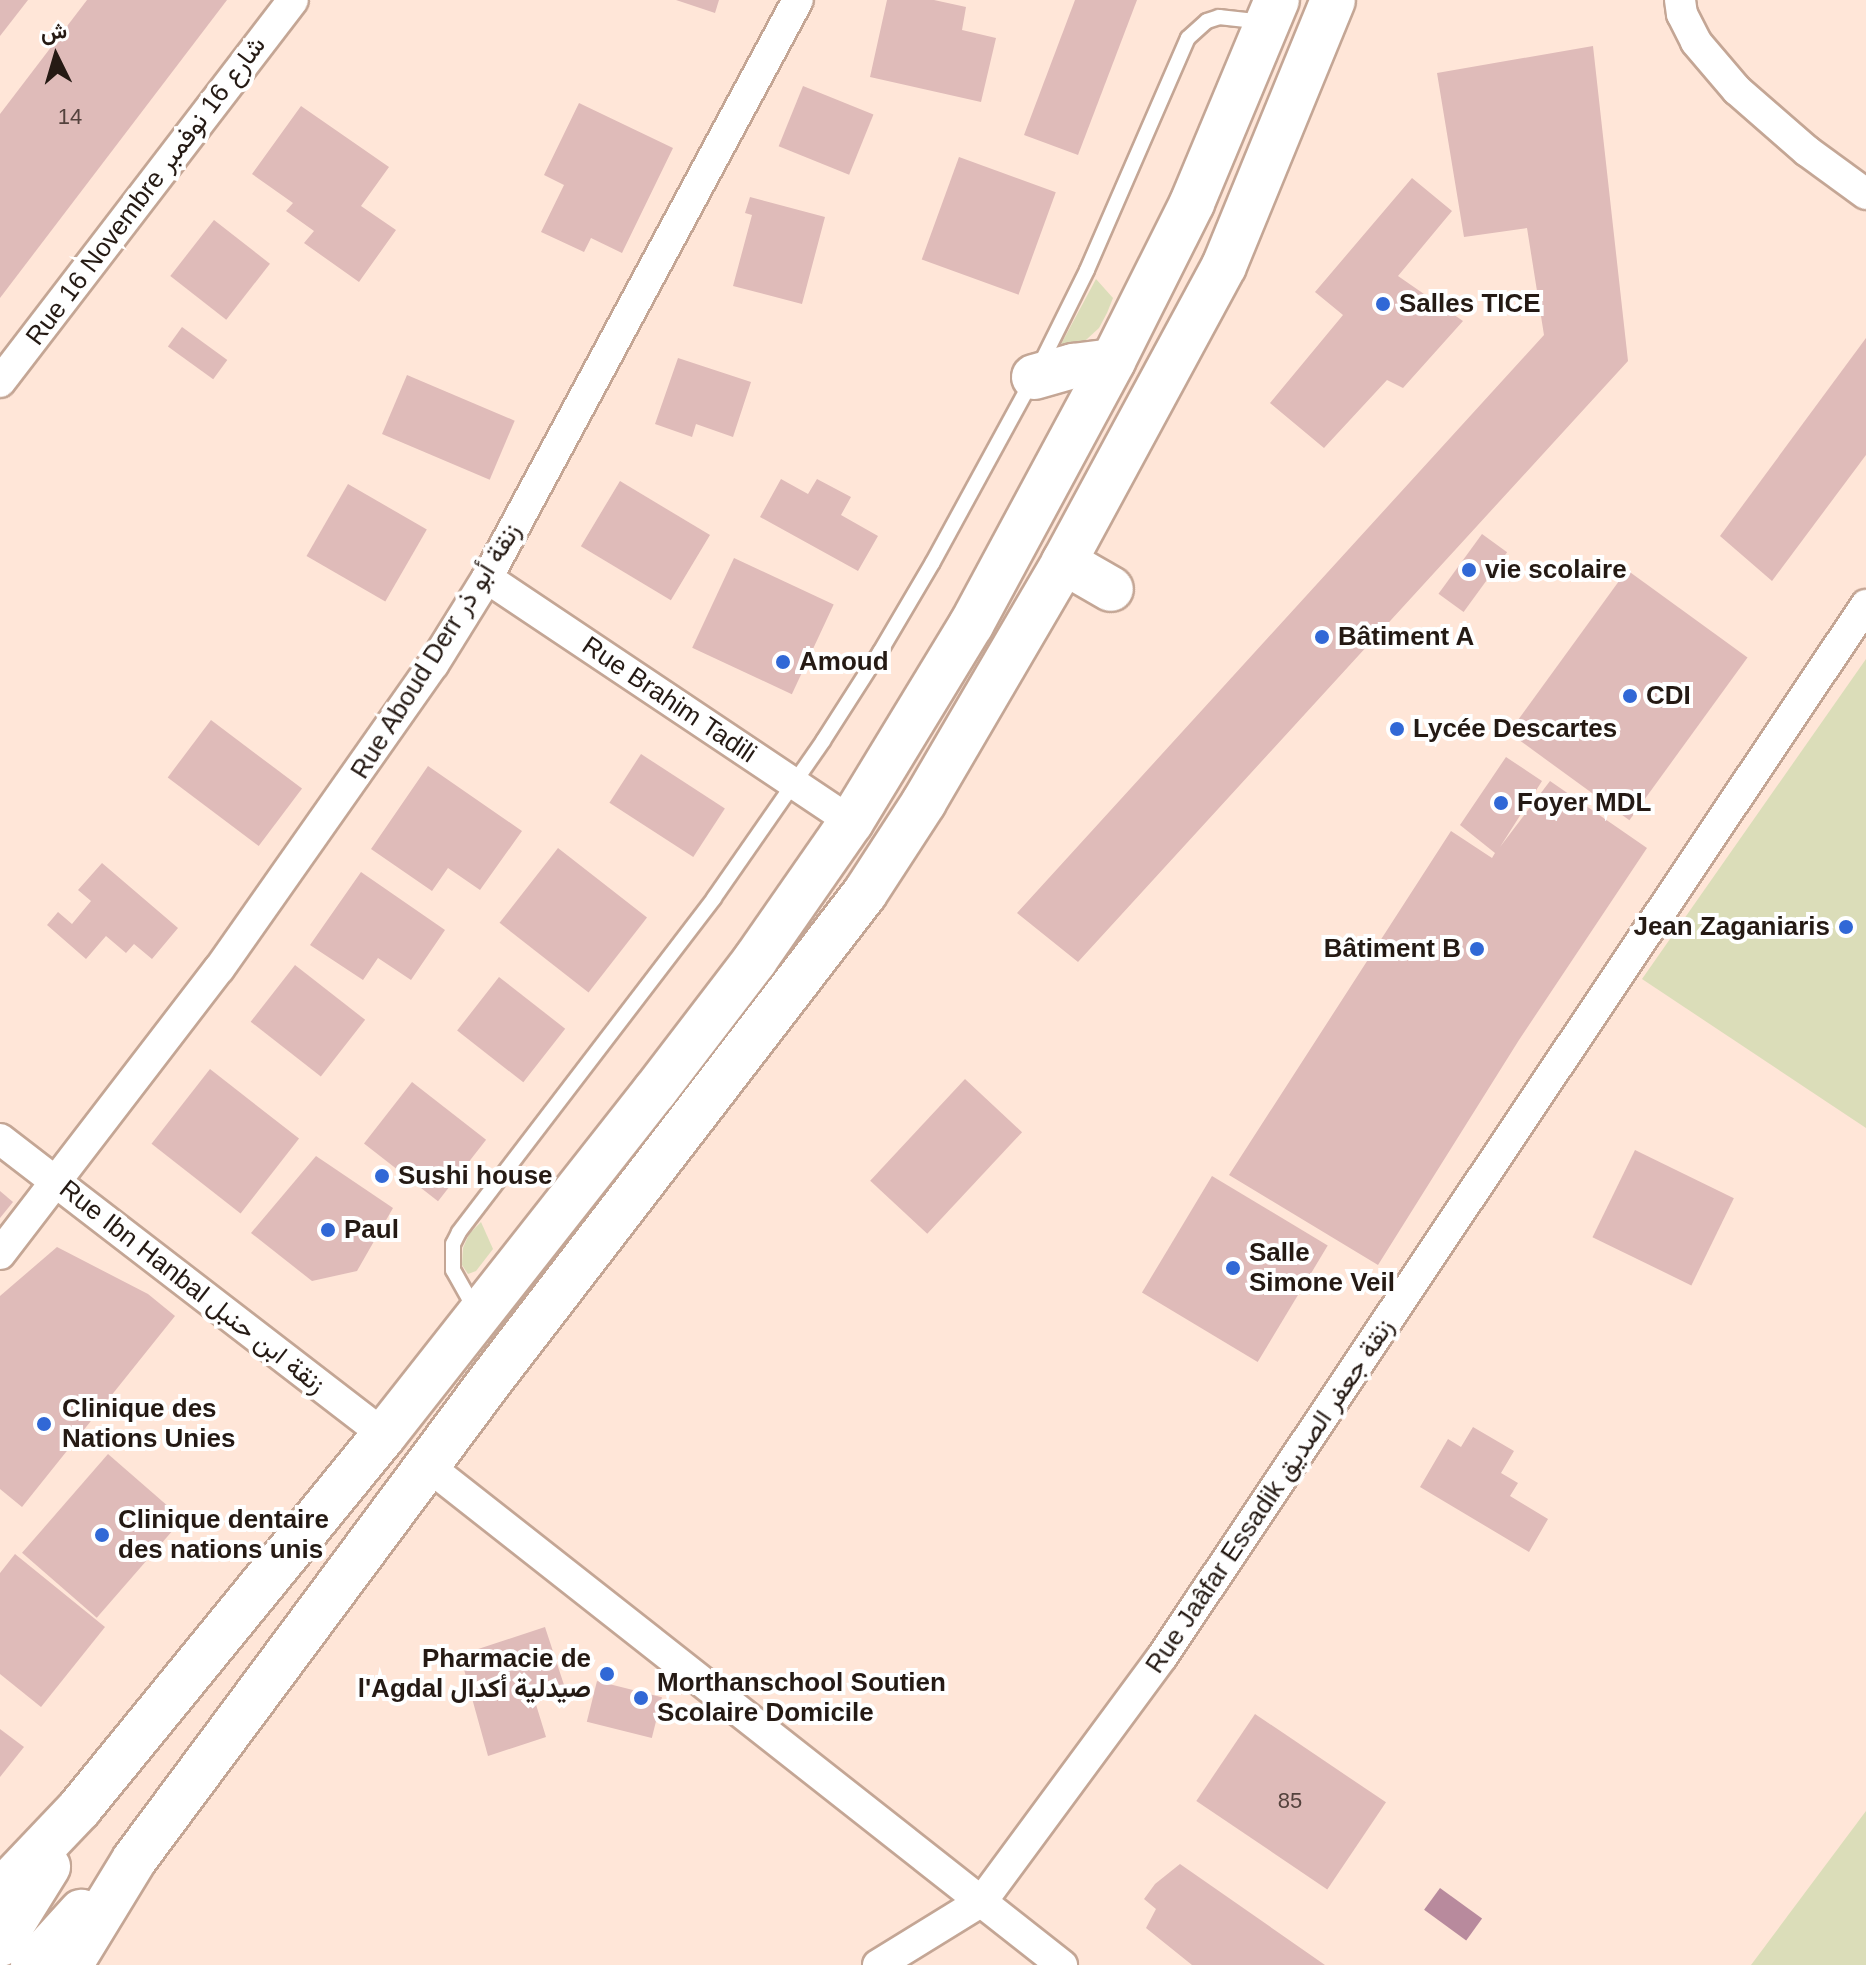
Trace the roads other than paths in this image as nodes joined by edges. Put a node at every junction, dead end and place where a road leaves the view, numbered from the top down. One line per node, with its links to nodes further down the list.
1 (293, 0): 8 (street, Rue 16 Novembre شارع 16 نوفمبر)
2 (798, 0): 11 (street, Rue Aboud Derr زنقة أبو ذر)
3 (1333, 0): 10 (main road)
4 (1680, 0): 6 (street)
5 (1273, 11): 7 (main road); 9 (lane)
6 (1866, 194)
7 (1113, 361): 9 (main road); 15 (main road)
8 (6, 363)
9 (1034, 377): 14 (lane)
10 (1064, 562): 12 (main road); 21 (main road)
11 (487, 578): 14 (street, Rue Brahim Tadili); 17 (street, Rue Aboud Derr زنقة أبو ذر)
12 (1111, 589)
13 (1866, 605): 25 (street, Rue Jaâfar Essadik زنقة جعفر الصديق)
14 (795, 783): 15 (street, Rue Brahim Tadili); 19 (lane)
15 (851, 822): 19 (main road)
16 (0, 1139): 17 (street, Rue Ibn Hanbal زنقة ابن حنبل)
17 (56, 1182): 18 (street, Rue Aboud Derr زنقة أبو ذر); 20 (street, Rue Ibn Hanbal زنقة ابن حنبل)
18 (0, 1254)
19 (479, 1315): 20 (main road)
20 (384, 1435): 22 (main road)
21 (428, 1466): 23 (main road); 25 (street)
22 (79, 1809): 24 (main road); 26 (main road)
23 (134, 1860): 27 (main road); 28 (main road)
24 (0, 1892)
25 (982, 1901): 29 (street); 30 (street)
26 (0, 1944)
27 (33, 1965)
28 (70, 1965)
29 (878, 1965)
30 (1062, 1965)

